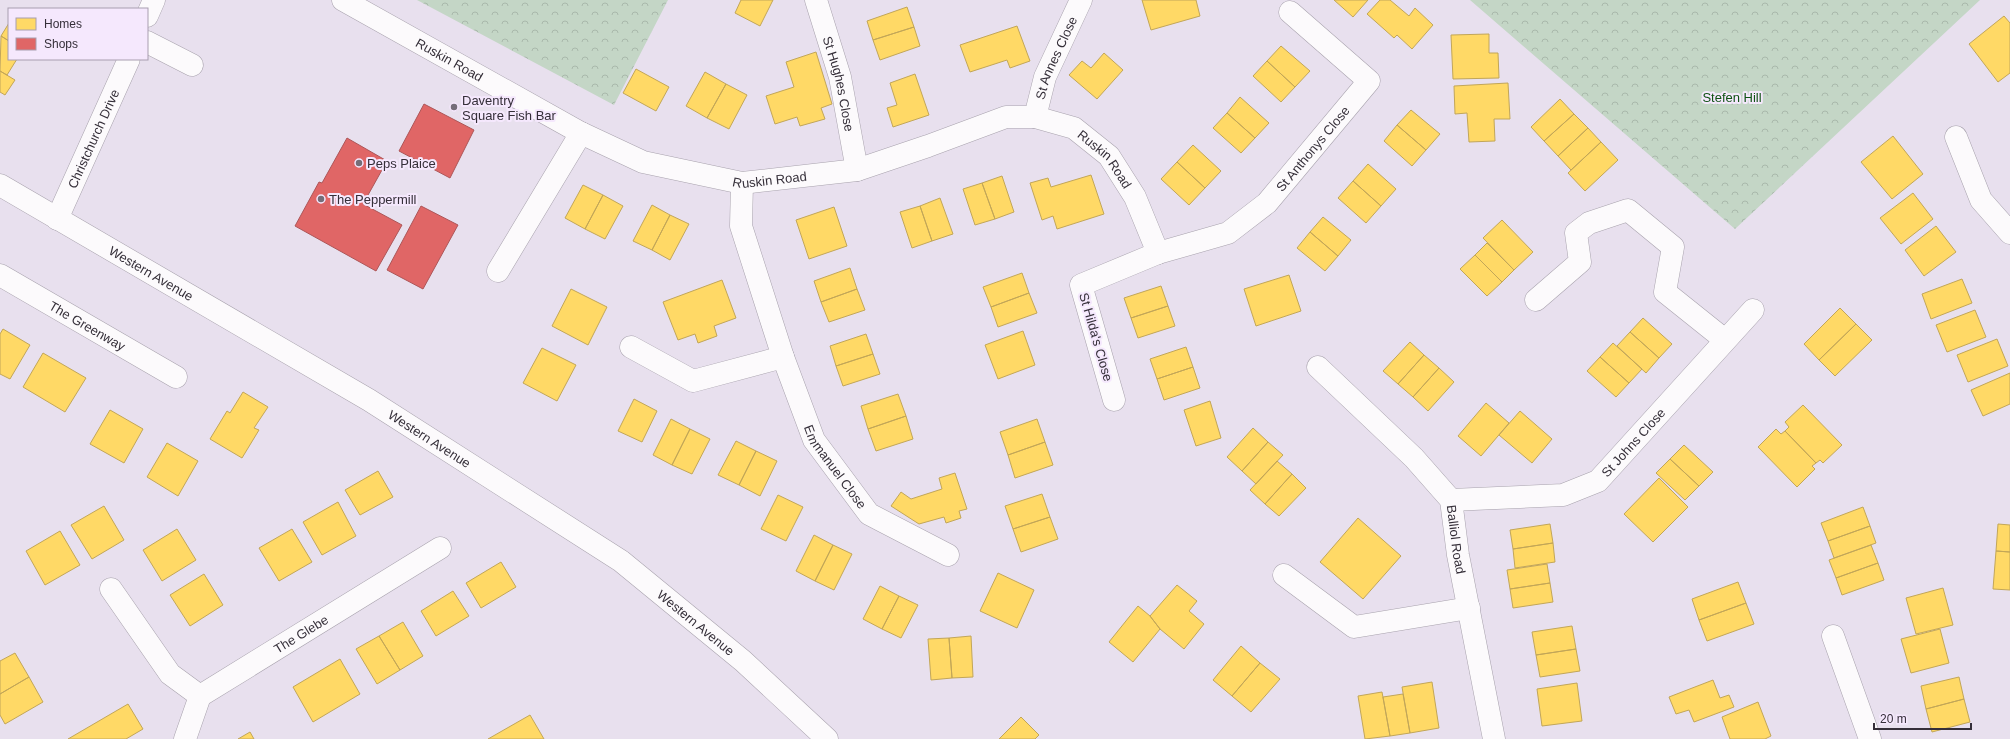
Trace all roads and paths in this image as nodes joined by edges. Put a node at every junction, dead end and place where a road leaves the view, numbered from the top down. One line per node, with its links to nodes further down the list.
1 (154, 0): 6 (street)
2 (343, 0): 11 (street, Ruskin Road)
3 (816, 0): 13 (street, St Hughes Close)
4 (1081, 0): 10 (street, St Annes Close)
5 (1290, 12): 18 (street, St Anthonys Close)
6 (148, 14)
7 (148, 43): 9 (street)
8 (129, 60): 16 (street, Christchurch Drive)
9 (192, 65)
10 (1035, 117): 13 (street, Ruskin Road); 18 (street, Ruskin Road)
11 (581, 133): 14 (street, Ruskin Road); 19 (street)
12 (1956, 137): 17 (street)
13 (857, 170): 14 (street, Ruskin Road)
14 (742, 182): 25 (street, Emmanuel Close)
15 (0, 185): 16 (street, Western Avenue)
16 (58, 219): 38 (street, Western Avenue)
17 (2010, 233)
18 (1158, 253): 28 (street, St Hilda's Close)
19 (498, 271)
20 (0, 274): 27 (street, The Greenway)
21 (1536, 300): 23 (street)
22 (1752, 310): 23 (street, St Johns Close)
23 (1725, 340): 29 (street, St Johns Close)
24 (631, 347): 25 (street)
25 (783, 357): 31 (street, Emmanuel Close)
26 (1318, 366): 29 (street, Balliol Road)
27 (176, 377)
28 (1114, 400)
29 (1451, 500): 34 (street, Balliol Road)
30 (440, 548): 36 (street, The Glebe)
31 (948, 555)
32 (1284, 575): 34 (street)
33 (111, 590): 36 (street)
34 (1469, 608): 39 (street, Balliol Road)
35 (1832, 636): 40 (street)
36 (200, 696): 37 (street)
37 (185, 739)
38 (827, 739)
39 (1494, 739)
40 (1870, 739)

